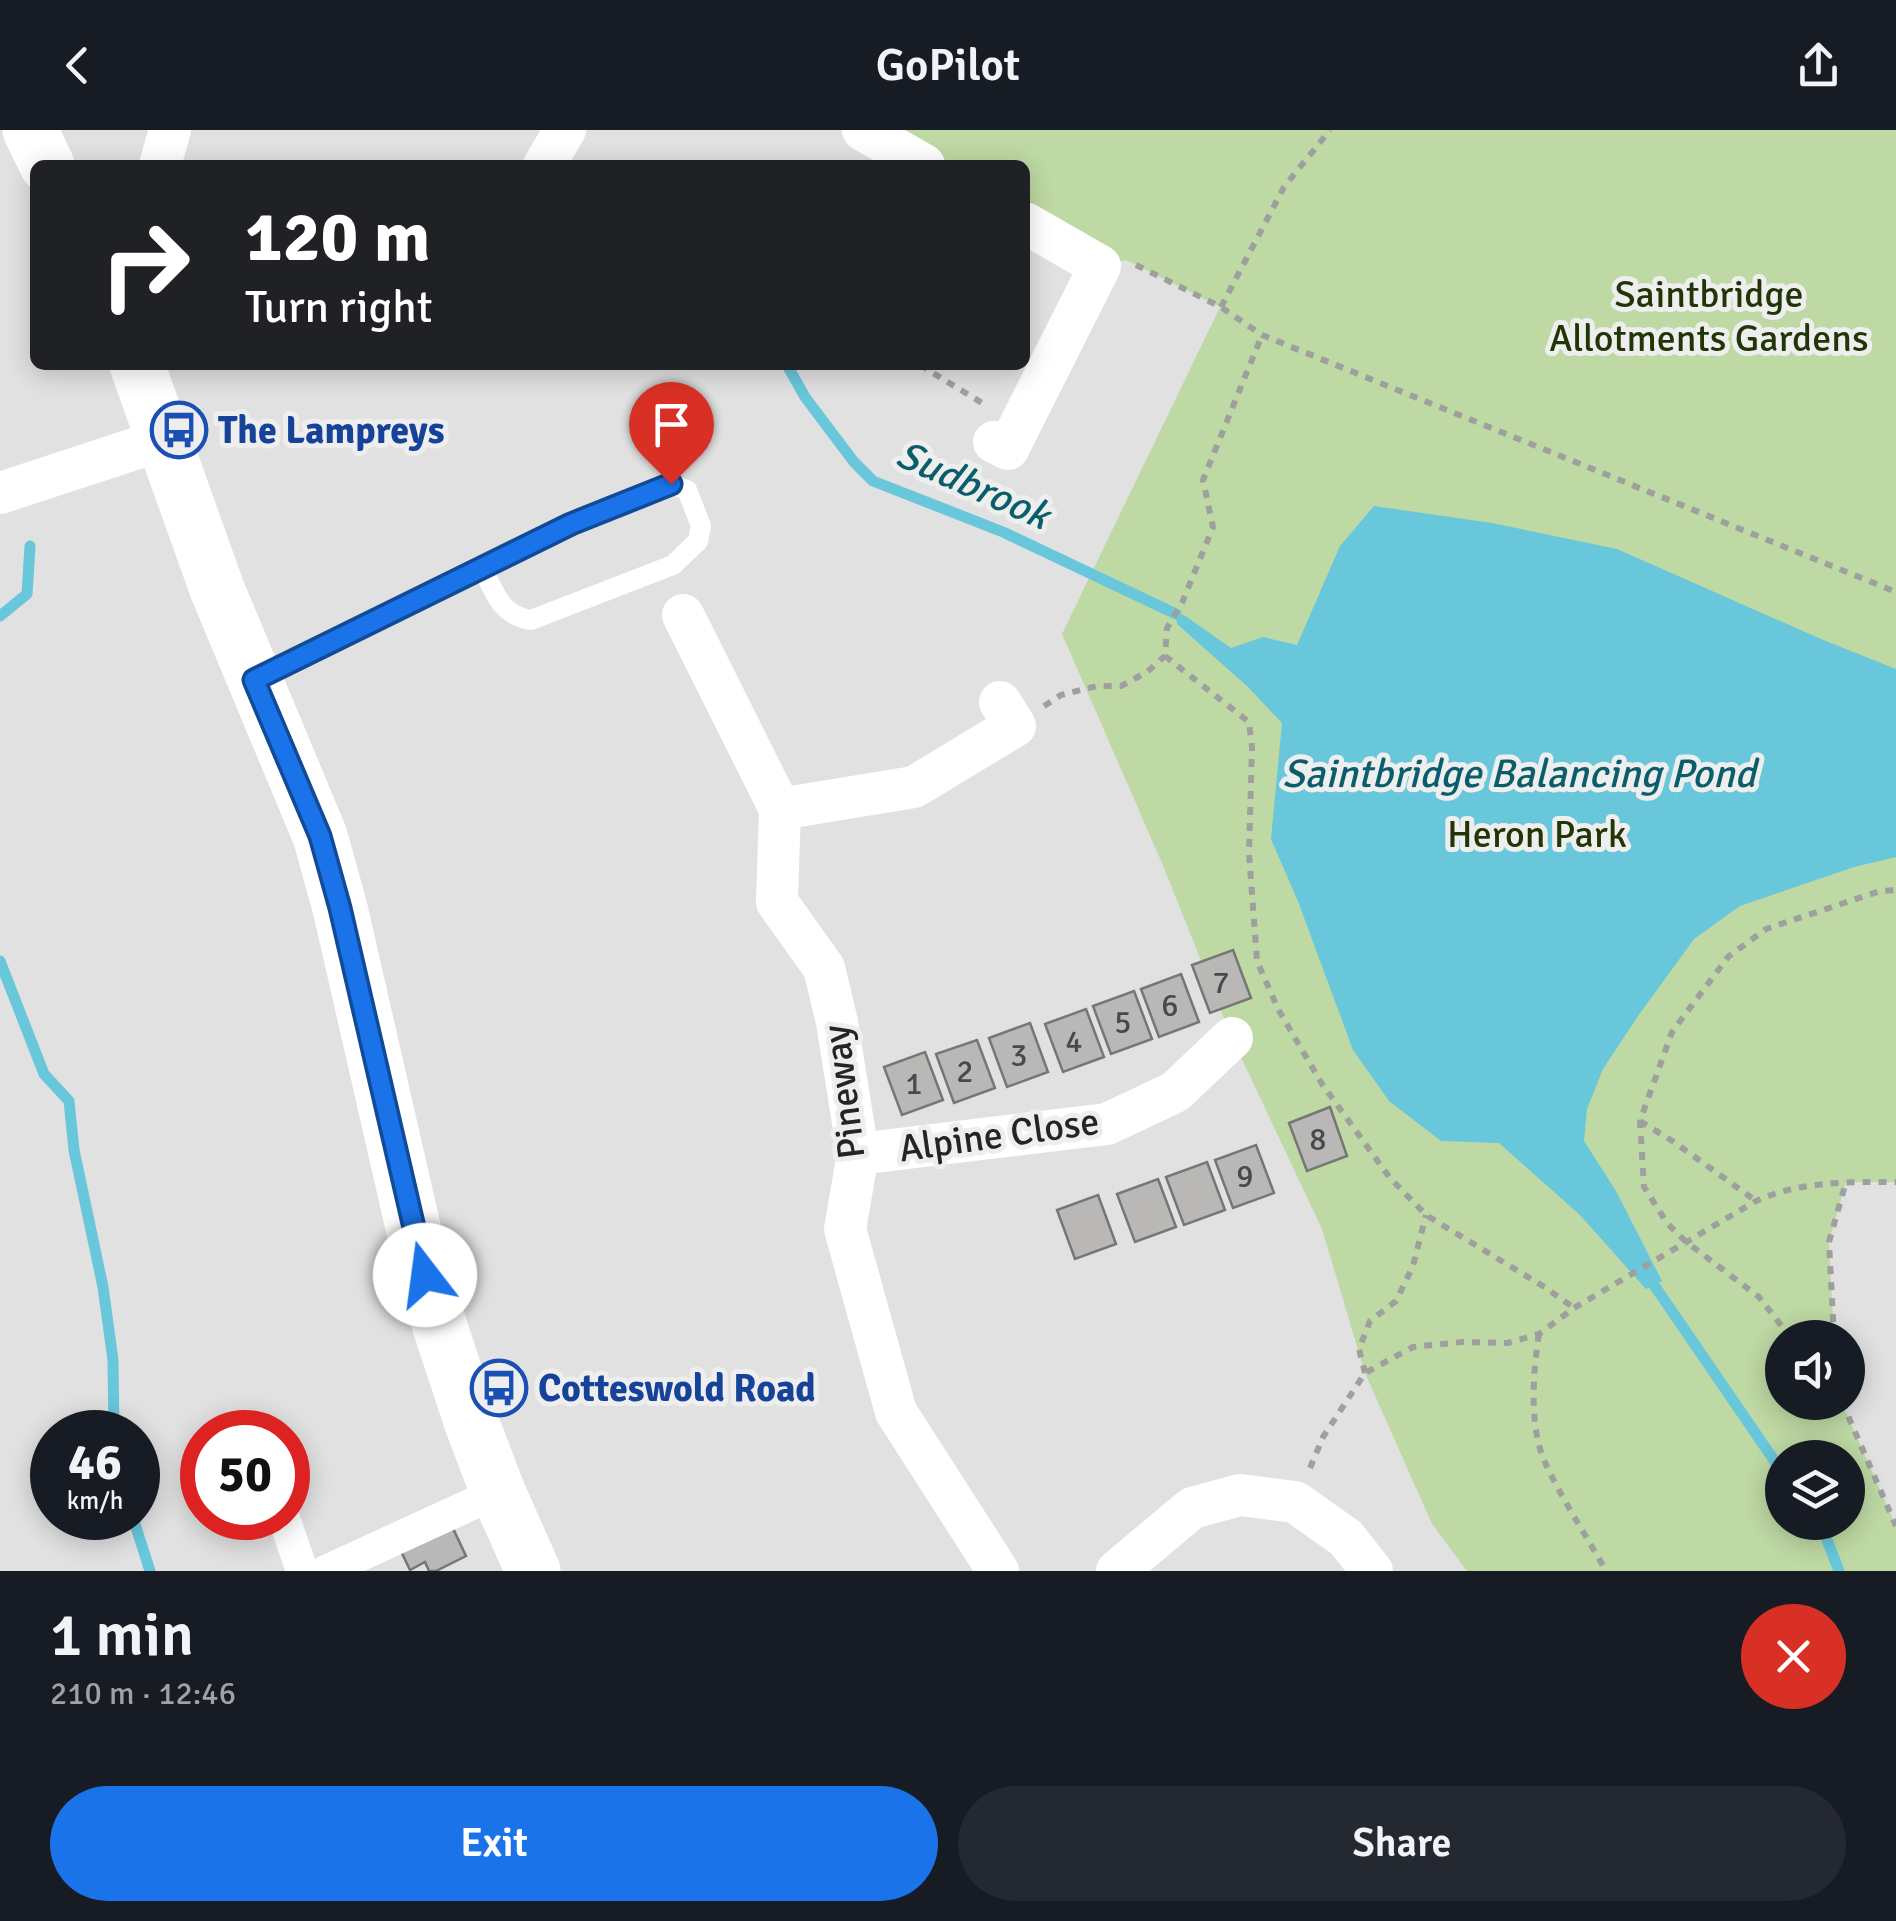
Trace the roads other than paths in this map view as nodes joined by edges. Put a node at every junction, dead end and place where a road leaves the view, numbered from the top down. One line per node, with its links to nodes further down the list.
1 (30, 130): 5 (main road)
2 (170, 130): 6 (street)
3 (565, 130): 7 (street)
4 (863, 130): 8 (street)
5 (45, 160)
6 (161, 160)
7 (547, 160)
8 (915, 160)
9 (1030, 226): 11 (street)
10 (139, 370): 12 (main road)
11 (1008, 434)
12 (165, 439): 13 (street); 16 (main road)
13 (0, 493)
14 (482, 568): 14 (lane); 16 (lane)
15 (683, 615): 18 (street, Pineway)
16 (254, 680): 21 (main road)
17 (1007, 714): 18 (street)
18 (780, 809): 20 (street, Pineway)
19 (1232, 1038): 20 (street, Alpine Close)
20 (858, 1154): 26 (street, Pineway)
21 (498, 1492): 24 (street); 25 (main road)
22 (291, 1540): 23 (street)
23 (302, 1571)
24 (326, 1571)
25 (533, 1571)
26 (998, 1571)
27 (1117, 1571): 28 (street)
28 (1372, 1571)

